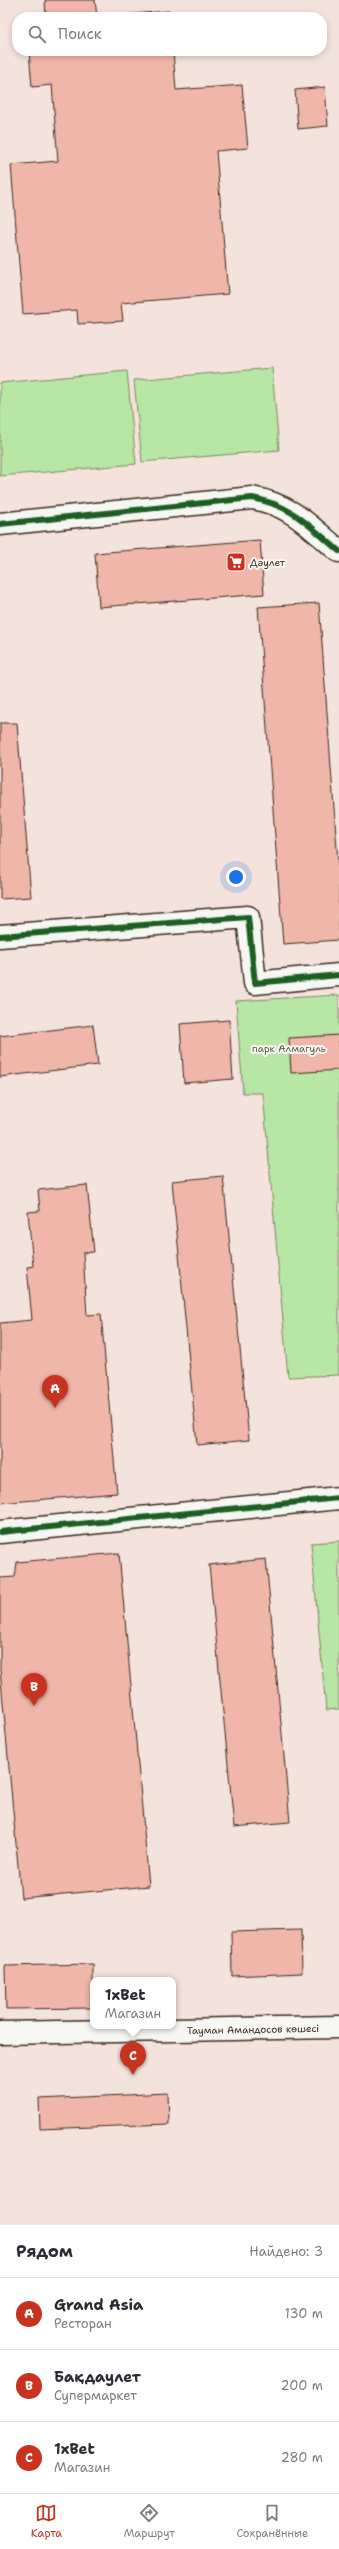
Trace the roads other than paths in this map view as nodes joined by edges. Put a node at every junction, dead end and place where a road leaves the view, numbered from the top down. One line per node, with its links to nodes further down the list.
1 (0, 524): 2 (street)
2 (339, 551)
3 (0, 936): 4 (street)
4 (339, 975)
5 (339, 1498): 6 (street)
6 (0, 1532)
7 (339, 2028): 8 (street, Тауман Амандосов көшесі)
8 (0, 2033)

